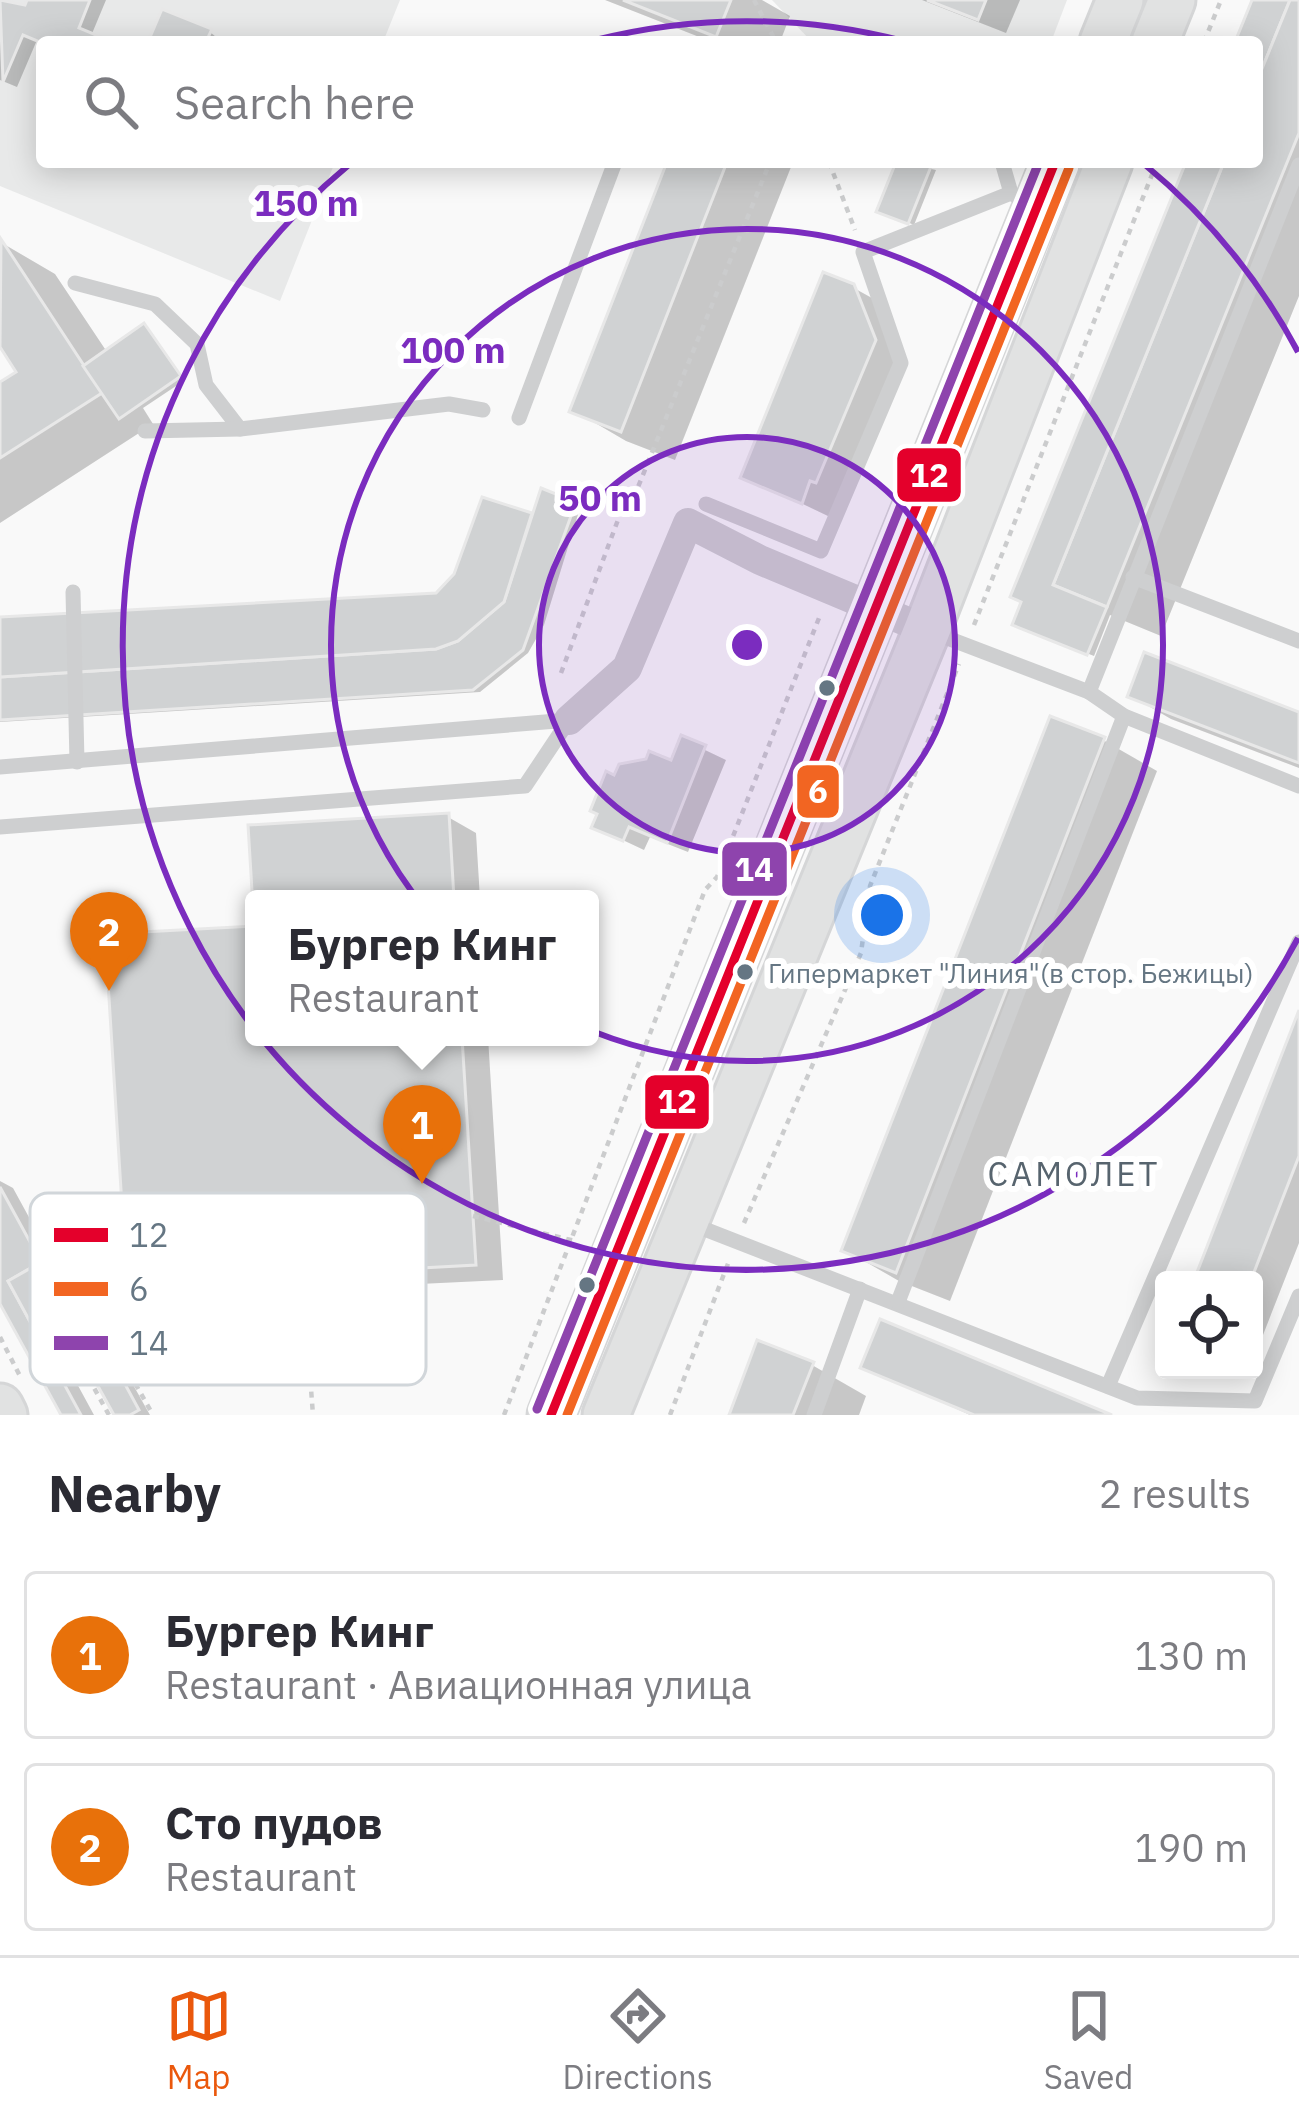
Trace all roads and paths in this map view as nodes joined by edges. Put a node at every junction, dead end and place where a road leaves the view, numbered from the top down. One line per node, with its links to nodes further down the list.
1 (754, 0): 5 (path)
2 (1120, 0): 6 (main road)
3 (1172, 0): 7 (main road)
4 (1221, 0): 8 (path)
5 (773, 36)
6 (1105, 36)
7 (1157, 36)
8 (1206, 36)
9 (1299, 165): 25 (lane)
10 (613, 168): 21 (lane)
11 (768, 168): 31 (path)
12 (831, 168): 18 (path)
13 (1005, 168): 17 (lane)
14 (1050, 168): 17 (main road)
15 (1107, 168): 29 (main road)
16 (1154, 168): 29 (path)
17 (1024, 200): 18 (lane); 28 (main road)
18 (863, 252): 24 (lane)
19 (75, 284): 22 (lane)
20 (483, 410): 22 (lane)
21 (519, 418)
22 (241, 429): 23 (lane)
23 (145, 431)
24 (706, 504)
25 (1133, 577): 30 (lane); 32 (lane)
26 (830, 590): 28 (street); 34 (street); 42 (path)
27 (73, 592): 35 (lane)
28 (876, 609): 29 (street); 57 (main road)
29 (946, 638): 32 (lane); 41 (main road); 43 (path)
30 (1299, 641)
31 (561, 673)
32 (1089, 692): 33 (lane)
33 (1124, 716): 37 (lane); 45 (lane)
34 (569, 720): 35 (lane); 38 (lane)
35 (77, 762): 36 (lane)
36 (0, 766)
37 (1299, 786)
38 (0, 827)
39 (1299, 942): 50 (lane)
40 (473, 1216): 42 (path)
41 (686, 1222): 43 (lane); 58 (main road)
42 (575, 1241): 56 (path)
43 (737, 1242): 44 (lane); 59 (path)
44 (860, 1289): 45 (lane); 60 (lane)
45 (898, 1302): 50 (lane)
46 (1298, 1302): 50 (lane)
47 (92, 1385): 54 (path)
48 (135, 1385): 52 (path)
49 (311, 1385): 55 (path)
50 (1108, 1386)
51 (0, 1407): 53 (main road)
52 (151, 1414)
53 (4, 1415)
54 (109, 1415)
55 (313, 1415)
56 (504, 1415)
57 (551, 1415)
58 (607, 1415)
59 (670, 1415)
60 (814, 1415)

